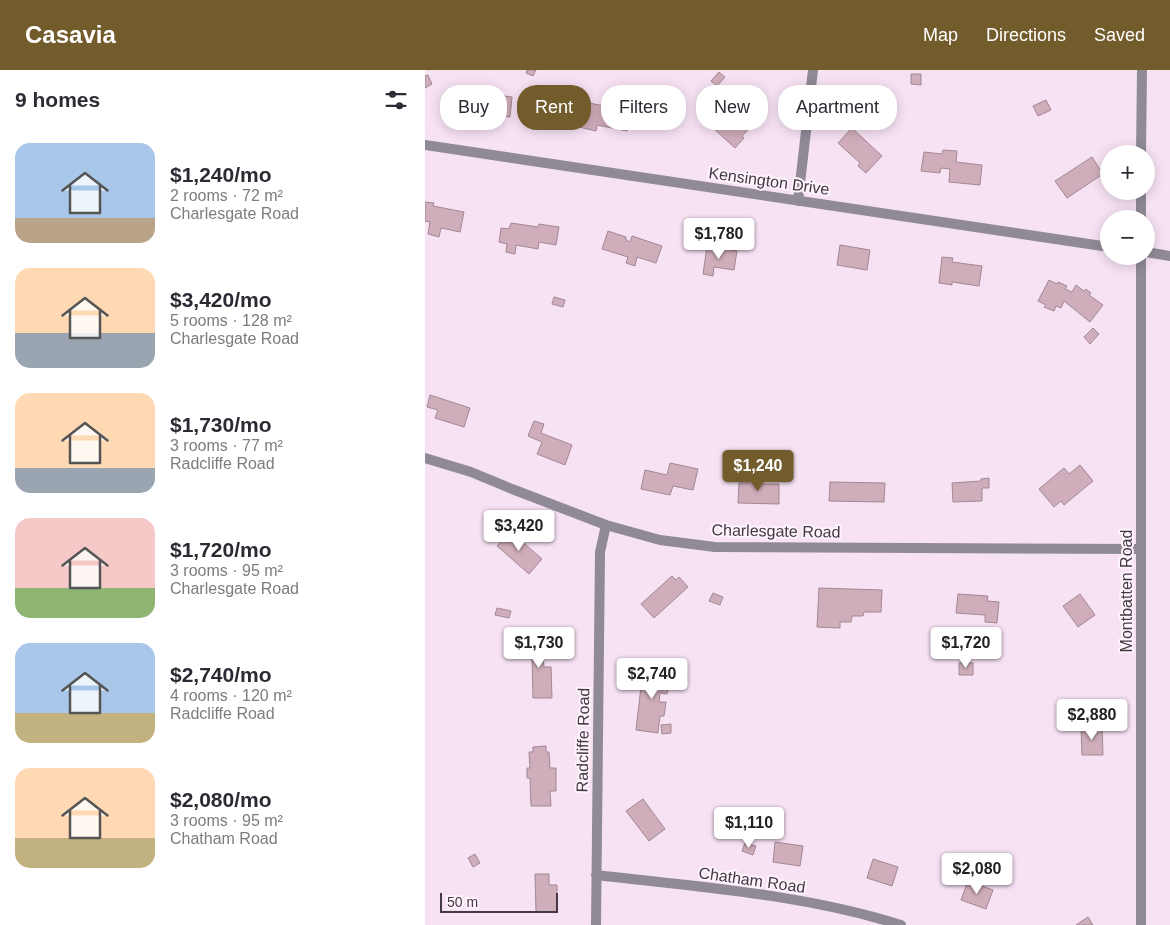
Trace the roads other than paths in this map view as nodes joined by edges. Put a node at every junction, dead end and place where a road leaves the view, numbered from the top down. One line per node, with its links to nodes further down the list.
1 (813, 70): 5 (street)
2 (1141, 70): 4 (street)
3 (425, 145): 5 (street, Kensington Drive)
4 (1141, 145)
5 (798, 201): 6 (street, Kensington Drive)
6 (1100, 246)
7 (1155, 254): 8 (street)
8 (1170, 256)
9 (1141, 265): 12 (street, Montbatten Road)
10 (425, 458): 11 (street, Charlesgate Road)
11 (606, 525): 12 (street, Charlesgate Road); 13 (street, Radcliffe Road)
12 (1141, 549): 16 (street, Montbatten Road)
13 (596, 875): 14 (street, Radcliffe Road); 15 (street, Chatham Road)
14 (596, 925)
15 (901, 925)
16 (1141, 925)

